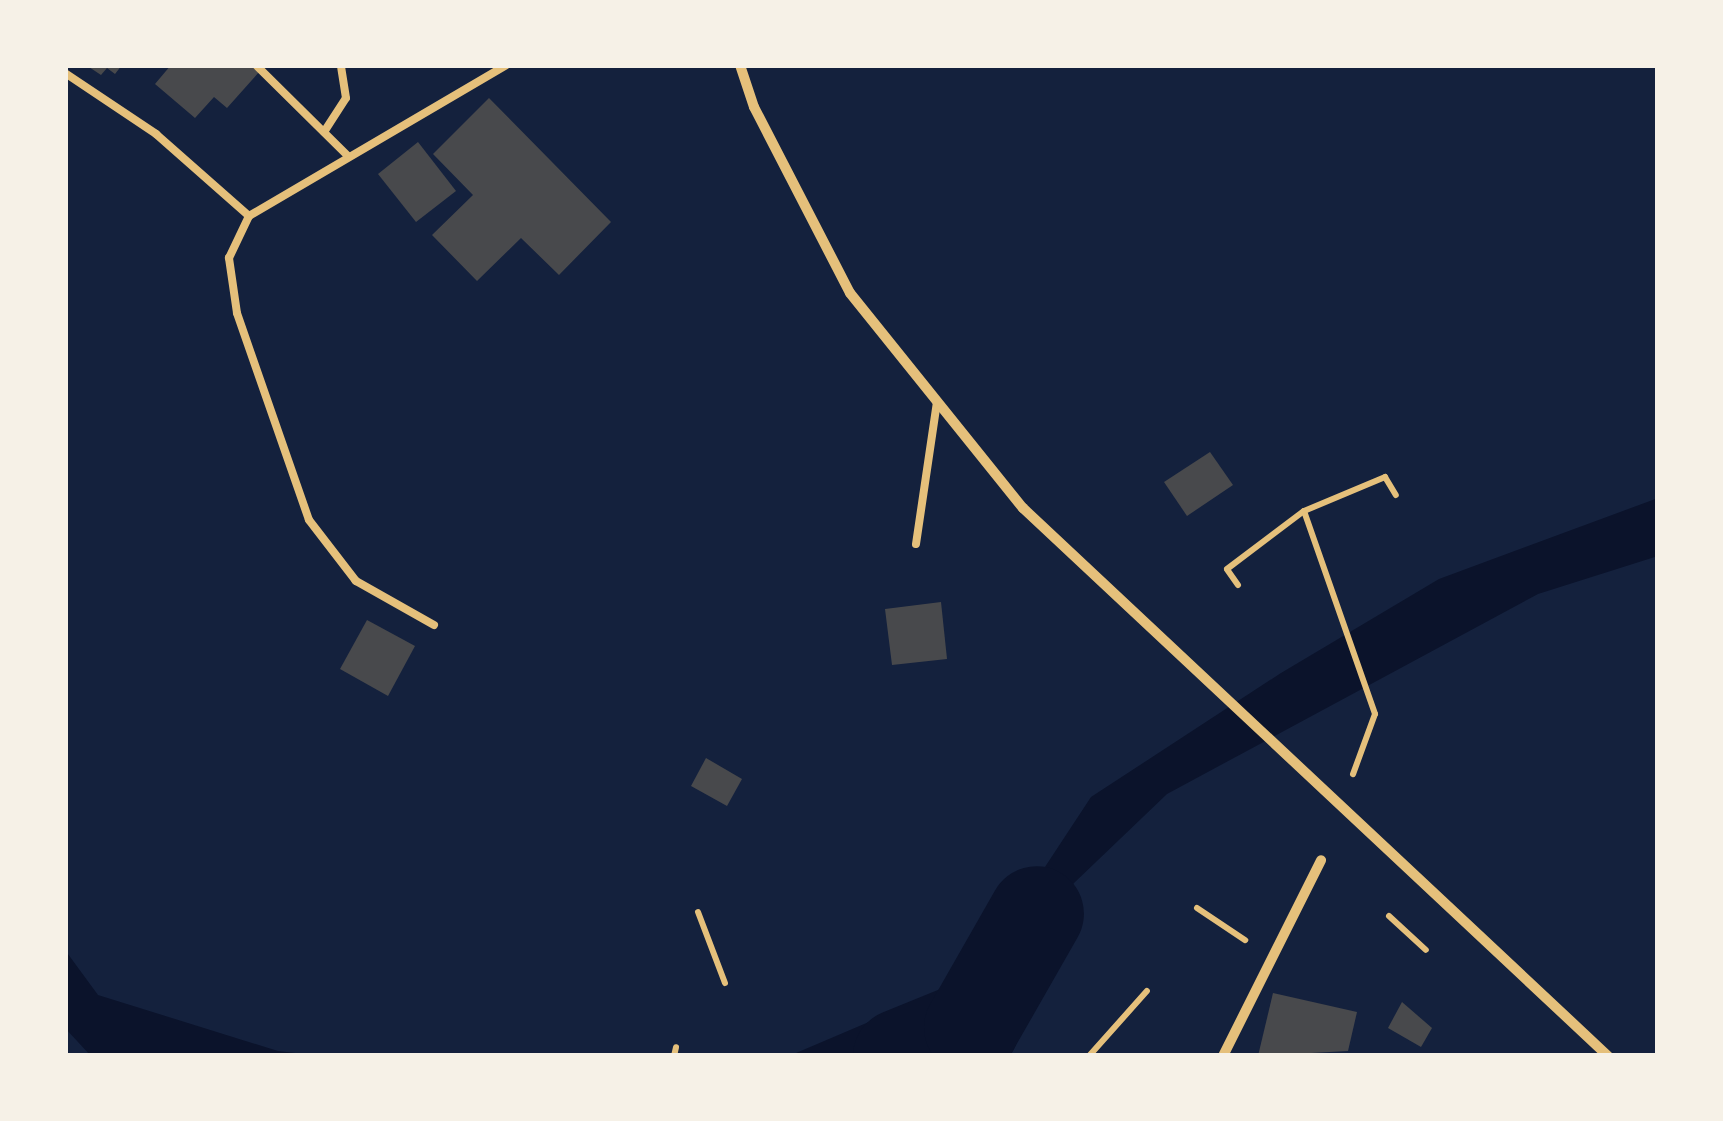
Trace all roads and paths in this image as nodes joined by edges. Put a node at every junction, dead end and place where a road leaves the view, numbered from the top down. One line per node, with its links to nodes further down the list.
1 (256, 65): 6 (lane)
2 (506, 65): 7 (lane)
3 (740, 65): 9 (street)
4 (341, 68): 6 (lane)
5 (65, 73): 8 (lane)
6 (324, 132): 7 (lane)
7 (348, 156): 8 (lane)
8 (250, 216): 14 (lane)
9 (937, 402): 12 (lane); 26 (street)
10 (1396, 496): 11 (path)
11 (1304, 511): 13 (path); 15 (path)
12 (916, 544)
13 (1238, 585)
14 (434, 625)
15 (1376, 714)
16 (1321, 860): 25 (street)
17 (1196, 908): 20 (path)
18 (698, 912): 22 (path)
19 (1390, 916): 21 (path)
20 (1256, 948)
21 (1426, 950)
22 (726, 984)
23 (1147, 991): 24 (path)
24 (1089, 1056)
25 (1222, 1056)
26 (1608, 1056)

